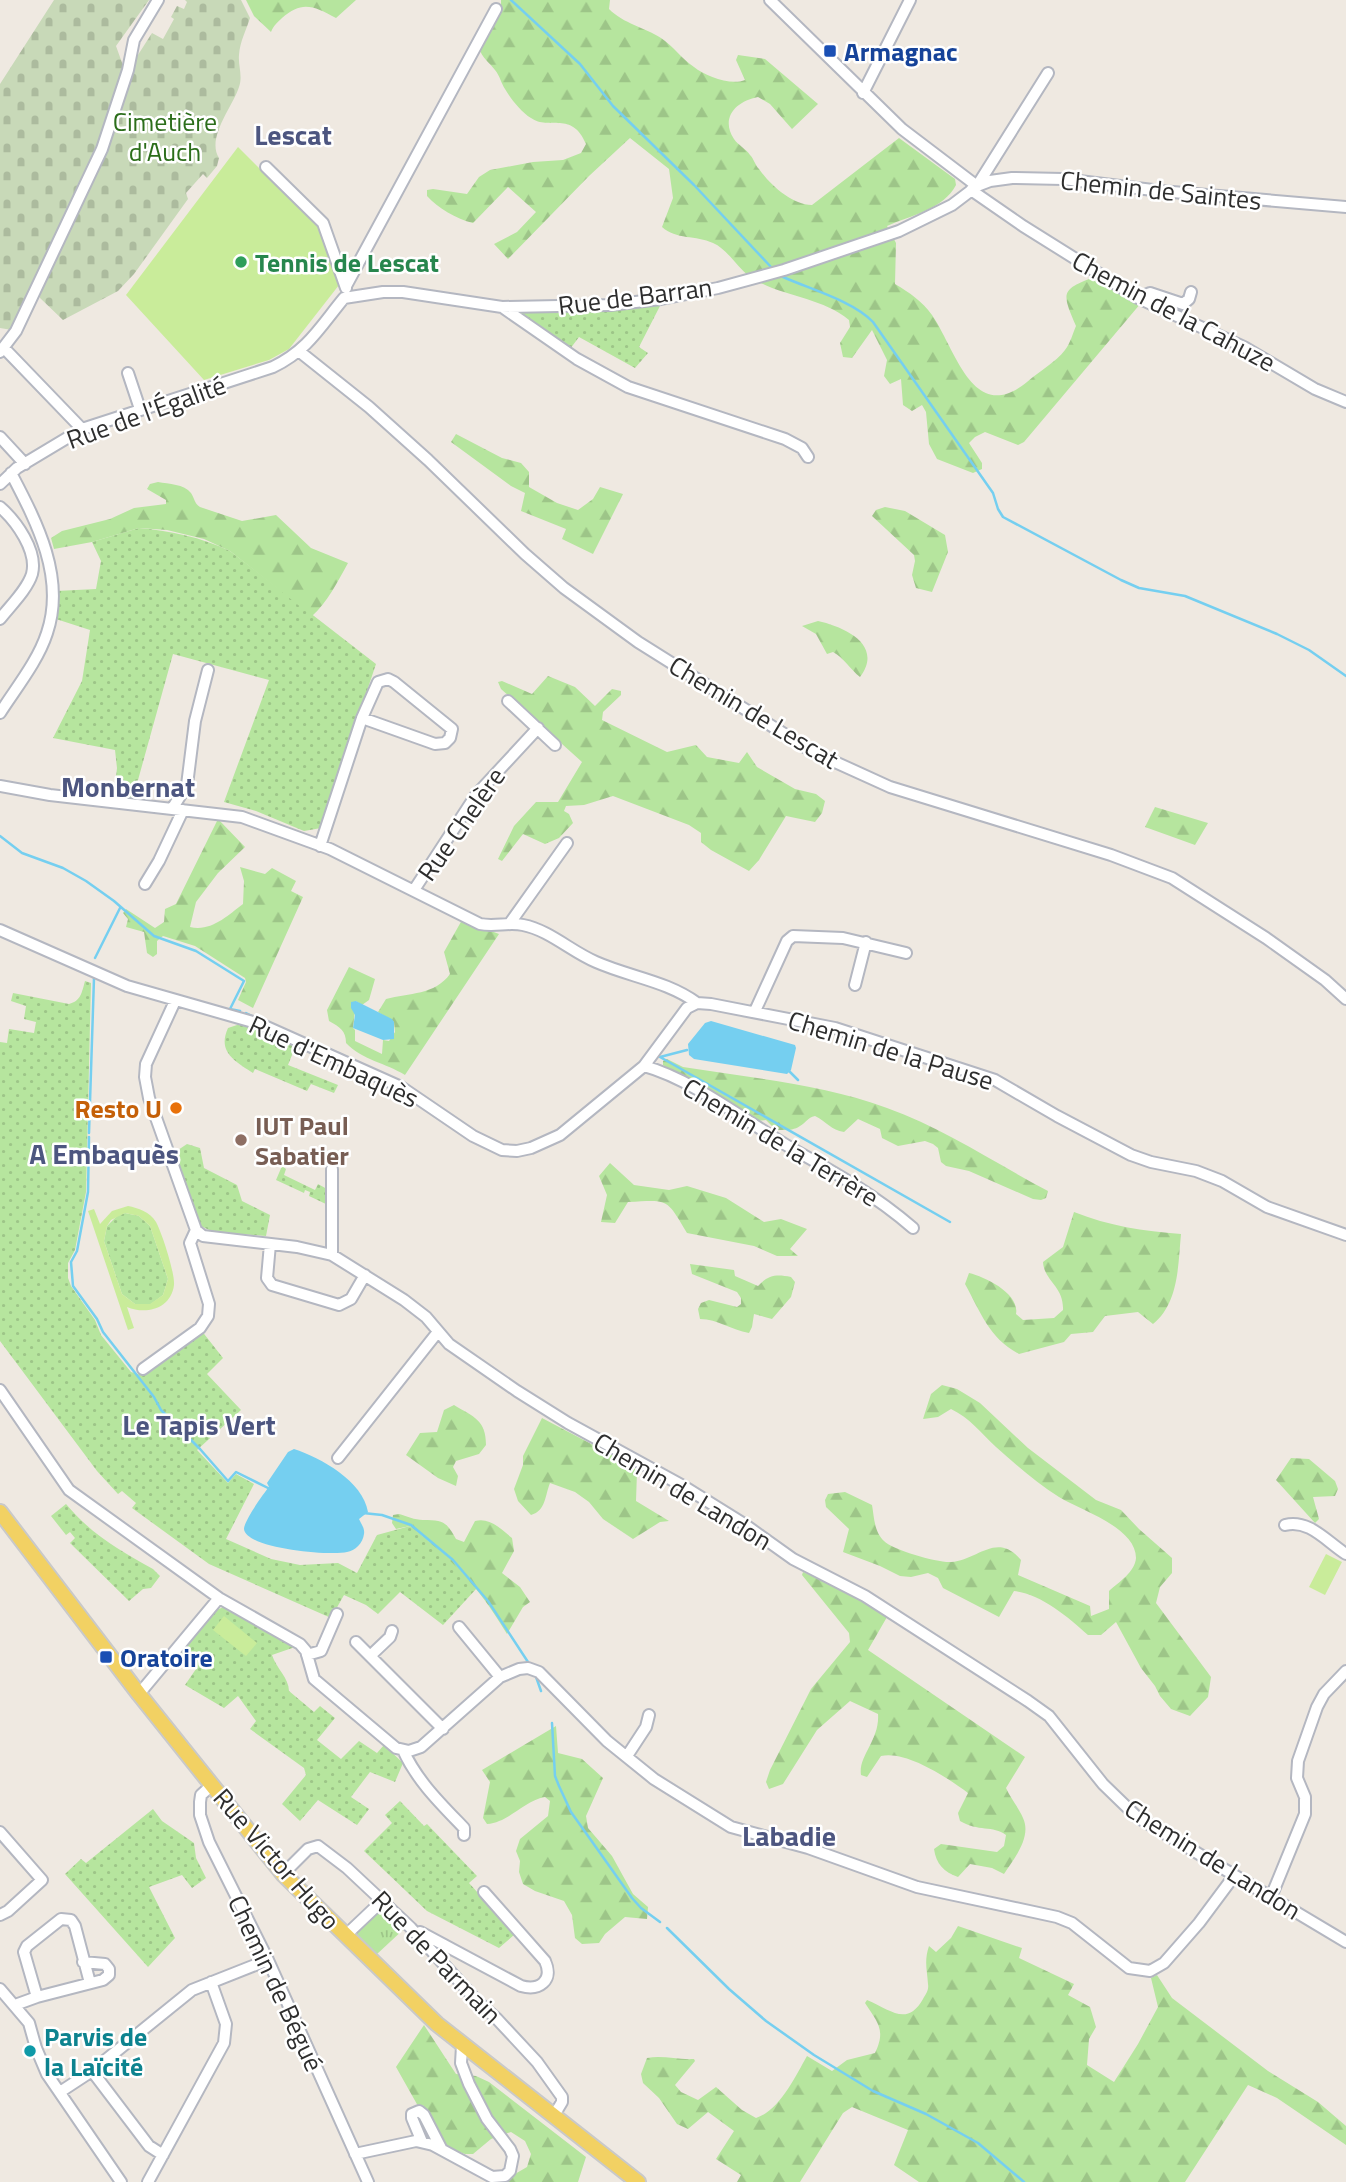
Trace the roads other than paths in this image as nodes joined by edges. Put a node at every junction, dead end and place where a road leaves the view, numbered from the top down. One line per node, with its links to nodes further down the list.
1 (158, 0): 14 (street)
2 (770, 0): 6 (street, Chemin de la Cahuze)
3 (910, 0): 6 (street)
4 (496, 9): 10 (street)
5 (1048, 73): 8 (street)
6 (863, 93): 8 (street, Chemin de la Cahuze)
7 (267, 166): 10 (street)
8 (974, 188): 9 (street, Chemin de Saintes); 12 (street, Chemin de la Cahuze); 13 (street, Rue de Barran)
9 (1346, 207)
10 (345, 292): 13 (street, Rue de Barran); 15 (street)
11 (1191, 292): 12 (street)
12 (1138, 298): 17 (street, Chemin de la Cahuze)
13 (502, 307): 21 (street)
14 (2, 350): 19 (street)
15 (300, 352): 18 (street, Rue de l'Égalité); 46 (street, Chemin de Lescat)
16 (128, 373): 18 (street)
17 (1346, 402)
18 (140, 409): 19 (street, Rue de l'Égalité)
19 (82, 429): 22 (street, Rue de l'Égalité)
20 (0, 437): 22 (street)
21 (808, 457)
22 (25, 464): 23 (street, Rue de l'Égalité)
23 (11, 473): 24 (street, Rue de l'Égalité); 26 (street)
24 (0, 484)
25 (0, 507): 27 (street)
26 (33, 515): 27 (street); 31 (street)
27 (16, 521): 28 (street)
28 (0, 619)
29 (208, 670): 36 (street)
30 (508, 701): 33 (street)
31 (0, 713)
32 (362, 718): 32 (street); 38 (street)
33 (538, 728): 34 (street); 40 (street, Rue Chelère)
34 (555, 745)
35 (0, 786): 36 (street)
36 (178, 809): 38 (street); 39 (street)
37 (567, 842): 41 (street)
38 (320, 846): 40 (street)
39 (145, 884)
40 (414, 890): 41 (street)
41 (510, 923): 48 (street)
42 (0, 930): 47 (street, Rue d'Embaquès)
43 (866, 942): 44 (street); 45 (street); 49 (street)
44 (906, 953)
45 (855, 985)
46 (1346, 999)
47 (175, 1001): 50 (street, Rue d'Embaquès); 53 (street)
48 (696, 1003): 49 (street, Chemin de la Pause); 50 (street, Rue d'Embaquès)
49 (755, 1011): 54 (street, Chemin de la Pause)
50 (644, 1066): 52 (street, Chemin de la Terrère)
51 (332, 1169): 56 (street)
52 (913, 1228)
53 (197, 1230): 55 (street, Chemin de Landon); 59 (street)
54 (1346, 1235)
55 (270, 1244): 56 (street, Chemin de Landon); 57 (street)
56 (332, 1255): 57 (street, Chemin de Landon)
57 (365, 1275): 58 (street, Chemin de Landon)
58 (437, 1333): 61 (street); 83 (street, Chemin de Landon)
59 (143, 1369)
60 (0, 1390): 65 (street)
61 (338, 1458)
62 (0, 1512): 74 (main road, Rue Victor Hugo)
63 (1285, 1525): 64 (street)
64 (1346, 1553)
65 (219, 1598): 70 (street); 74 (street)
66 (337, 1615): 70 (street)
67 (459, 1627): 73 (street)
68 (392, 1631): 71 (street)
69 (356, 1642): 71 (street)
70 (307, 1655): 77 (street)
71 (370, 1656): 76 (street)
72 (1346, 1671): 85 (street)
73 (500, 1677): 76 (street); 78 (street)
74 (139, 1694): 79 (main road, Rue Victor Hugo)
75 (649, 1715): 78 (street)
76 (443, 1729): 77 (street)
77 (403, 1750): 81 (street)
78 (627, 1756): 83 (street)
79 (212, 1785): 82 (main road, Rue Victor Hugo); 91 (street, Chemin de Bégué)
80 (0, 1832): 87 (street)
81 (464, 1835)
82 (283, 1874): 86 (street, Rue de Parmain); 89 (main road, Rue Victor Hugo)
83 (1234, 1876): 85 (street, Chemin de Landon)
84 (484, 1892): 88 (street)
85 (1271, 1897): 90 (street, Chemin de Landon)
86 (383, 1900): 88 (street, Rue de Parmain); 89 (street)
87 (0, 1915)
88 (411, 1928): 101 (street, Rue de Parmain)
89 (345, 1936): 98 (main road, Rue Victor Hugo)
90 (1346, 1942)
91 (268, 1960): 93 (street); 104 (street, Chemin de Bégué)
92 (83, 1962): 94 (street); 94 (street); 96 (street)
93 (211, 1982): 99 (street); 105 (street)
94 (90, 1983): 96 (street)
95 (0, 1989): 97 (street)
96 (37, 1997): 97 (street)
97 (15, 2005): 100 (street)
98 (463, 2046): 101 (main road, Rue Victor Hugo); 103 (street)
99 (92, 2071): 100 (street); 105 (street)
100 (60, 2092): 106 (street)
101 (553, 2117): 109 (main road, Rue Victor Hugo)
102 (422, 2142): 103 (street); 103 (street); 104 (street)
103 (441, 2148)
104 (355, 2154): 108 (street, Chemin de Bégué)
105 (163, 2155): 107 (street)
106 (121, 2182)
107 (148, 2182)
108 (368, 2182)
109 (638, 2182)

